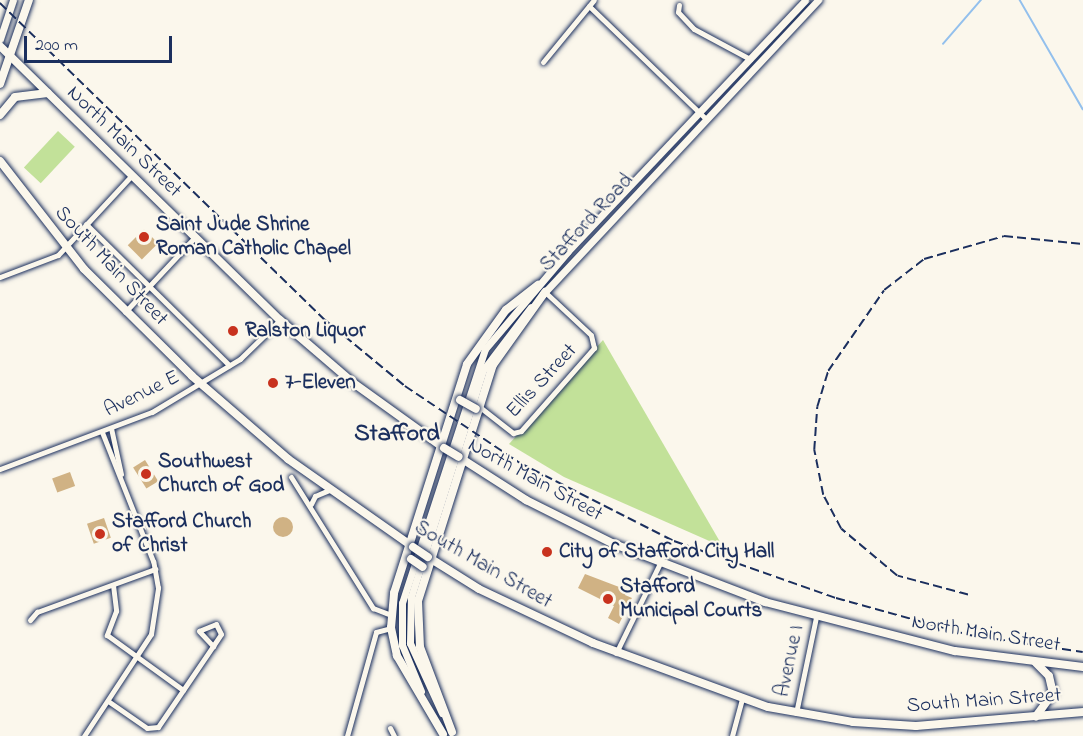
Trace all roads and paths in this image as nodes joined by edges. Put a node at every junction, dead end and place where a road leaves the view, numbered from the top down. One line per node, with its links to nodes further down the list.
1 (13, 0): 8 (main road)
2 (30, 0): 10 (highway)
3 (594, 0): 7 (street)
4 (805, 0): 11 (main road, Stafford Road)
5 (819, 0): 17 (main road, Stafford Road)
6 (679, 5): 11 (street)
7 (589, 6): 12 (street); 15 (street)
8 (0, 39)
9 (2, 47): 10 (highway, North Main Street)
10 (11, 56): 13 (highway); 14 (highway, North Main Street)
11 (750, 59): 15 (main road, Stafford Road)
12 (543, 62)
13 (0, 84)
14 (48, 93): 16 (highway); 19 (highway, North Main Street)
15 (699, 113): 17 (street); 25 (main road, Stafford Road)
16 (0, 116)
17 (706, 119): 26 (main road, Stafford Road)
18 (0, 161): 22 (highway, South Main Street)
19 (132, 175): 20 (street); 21 (highway, North Main Street)
20 (86, 224): 22 (street); 24 (street)
21 (195, 237): 24 (street); 28 (highway, North Main Street)
22 (65, 248): 23 (street); 27 (highway, South Main Street)
23 (0, 277)
24 (148, 285): 27 (street); 29 (street)
25 (538, 285): 31 (highway); 41 (main road, Stafford Road)
26 (545, 292): 32 (highway); 32 (street, Ellis Street); 41 (main road, Stafford Road)
27 (125, 312): 30 (highway, South Main Street)
28 (280, 320): 29 (street, Avenue E); 35 (highway, North Main Street)
29 (229, 365): 30 (street, Avenue E)
30 (200, 383): 33 (street, Avenue E); 40 (highway, South Main Street)
31 (459, 397): 32 (highway, bridge); 35 (highway)
32 (478, 408): 36 (highway)
33 (111, 428): 34 (street, Avenue E); 38 (street)
34 (102, 432): 37 (street, Avenue E); 38 (street)
35 (442, 447): 36 (highway, North Main Street, bridge); 43 (highway)
36 (461, 459): 44 (highway); 46 (highway, North Main Street)
37 (0, 468)
38 (121, 474): 47 (street)
39 (291, 477): 42 (street)
40 (329, 490): 42 (street); 43 (highway, South Main Street)
41 (436, 503): 66 (main road); 67 (main road)
42 (311, 504): 50 (street)
43 (411, 546): 44 (highway, South Main Street, bridge); 45 (highway)
44 (430, 558): 48 (highway); 55 (highway, South Main Street)
45 (407, 560): 48 (highway, bridge); 50 (highway)
46 (660, 563): 51 (highway, North Main Street); 55 (street)
47 (155, 569): 49 (street); 56 (street)
48 (425, 571): 66 (highway)
49 (113, 585): 52 (street); 56 (street)
50 (391, 615): 53 (highway)
51 (816, 617): 57 (highway, North Main Street); 63 (street, Avenue I)
52 (30, 620)
53 (391, 628): 67 (highway); 69 (street)
54 (213, 646): 54 (street); 59 (street)
55 (615, 653): 60 (highway, South Main Street)
56 (138, 658): 59 (street); 61 (street)
57 (1035, 662): 58 (highway, North Main Street); 64 (highway)
58 (1083, 667)
59 (183, 690): 61 (street)
60 (742, 699): 63 (highway, South Main Street); 71 (street)
61 (108, 701): 68 (street)
62 (1083, 712): 64 (highway, South Main Street)
63 (796, 713): 64 (highway, South Main Street)
64 (1035, 717)
65 (390, 728): 70 (street)
66 (454, 734)
67 (444, 735)
68 (84, 736)
69 (347, 736)
70 (394, 736)
71 (732, 736)

